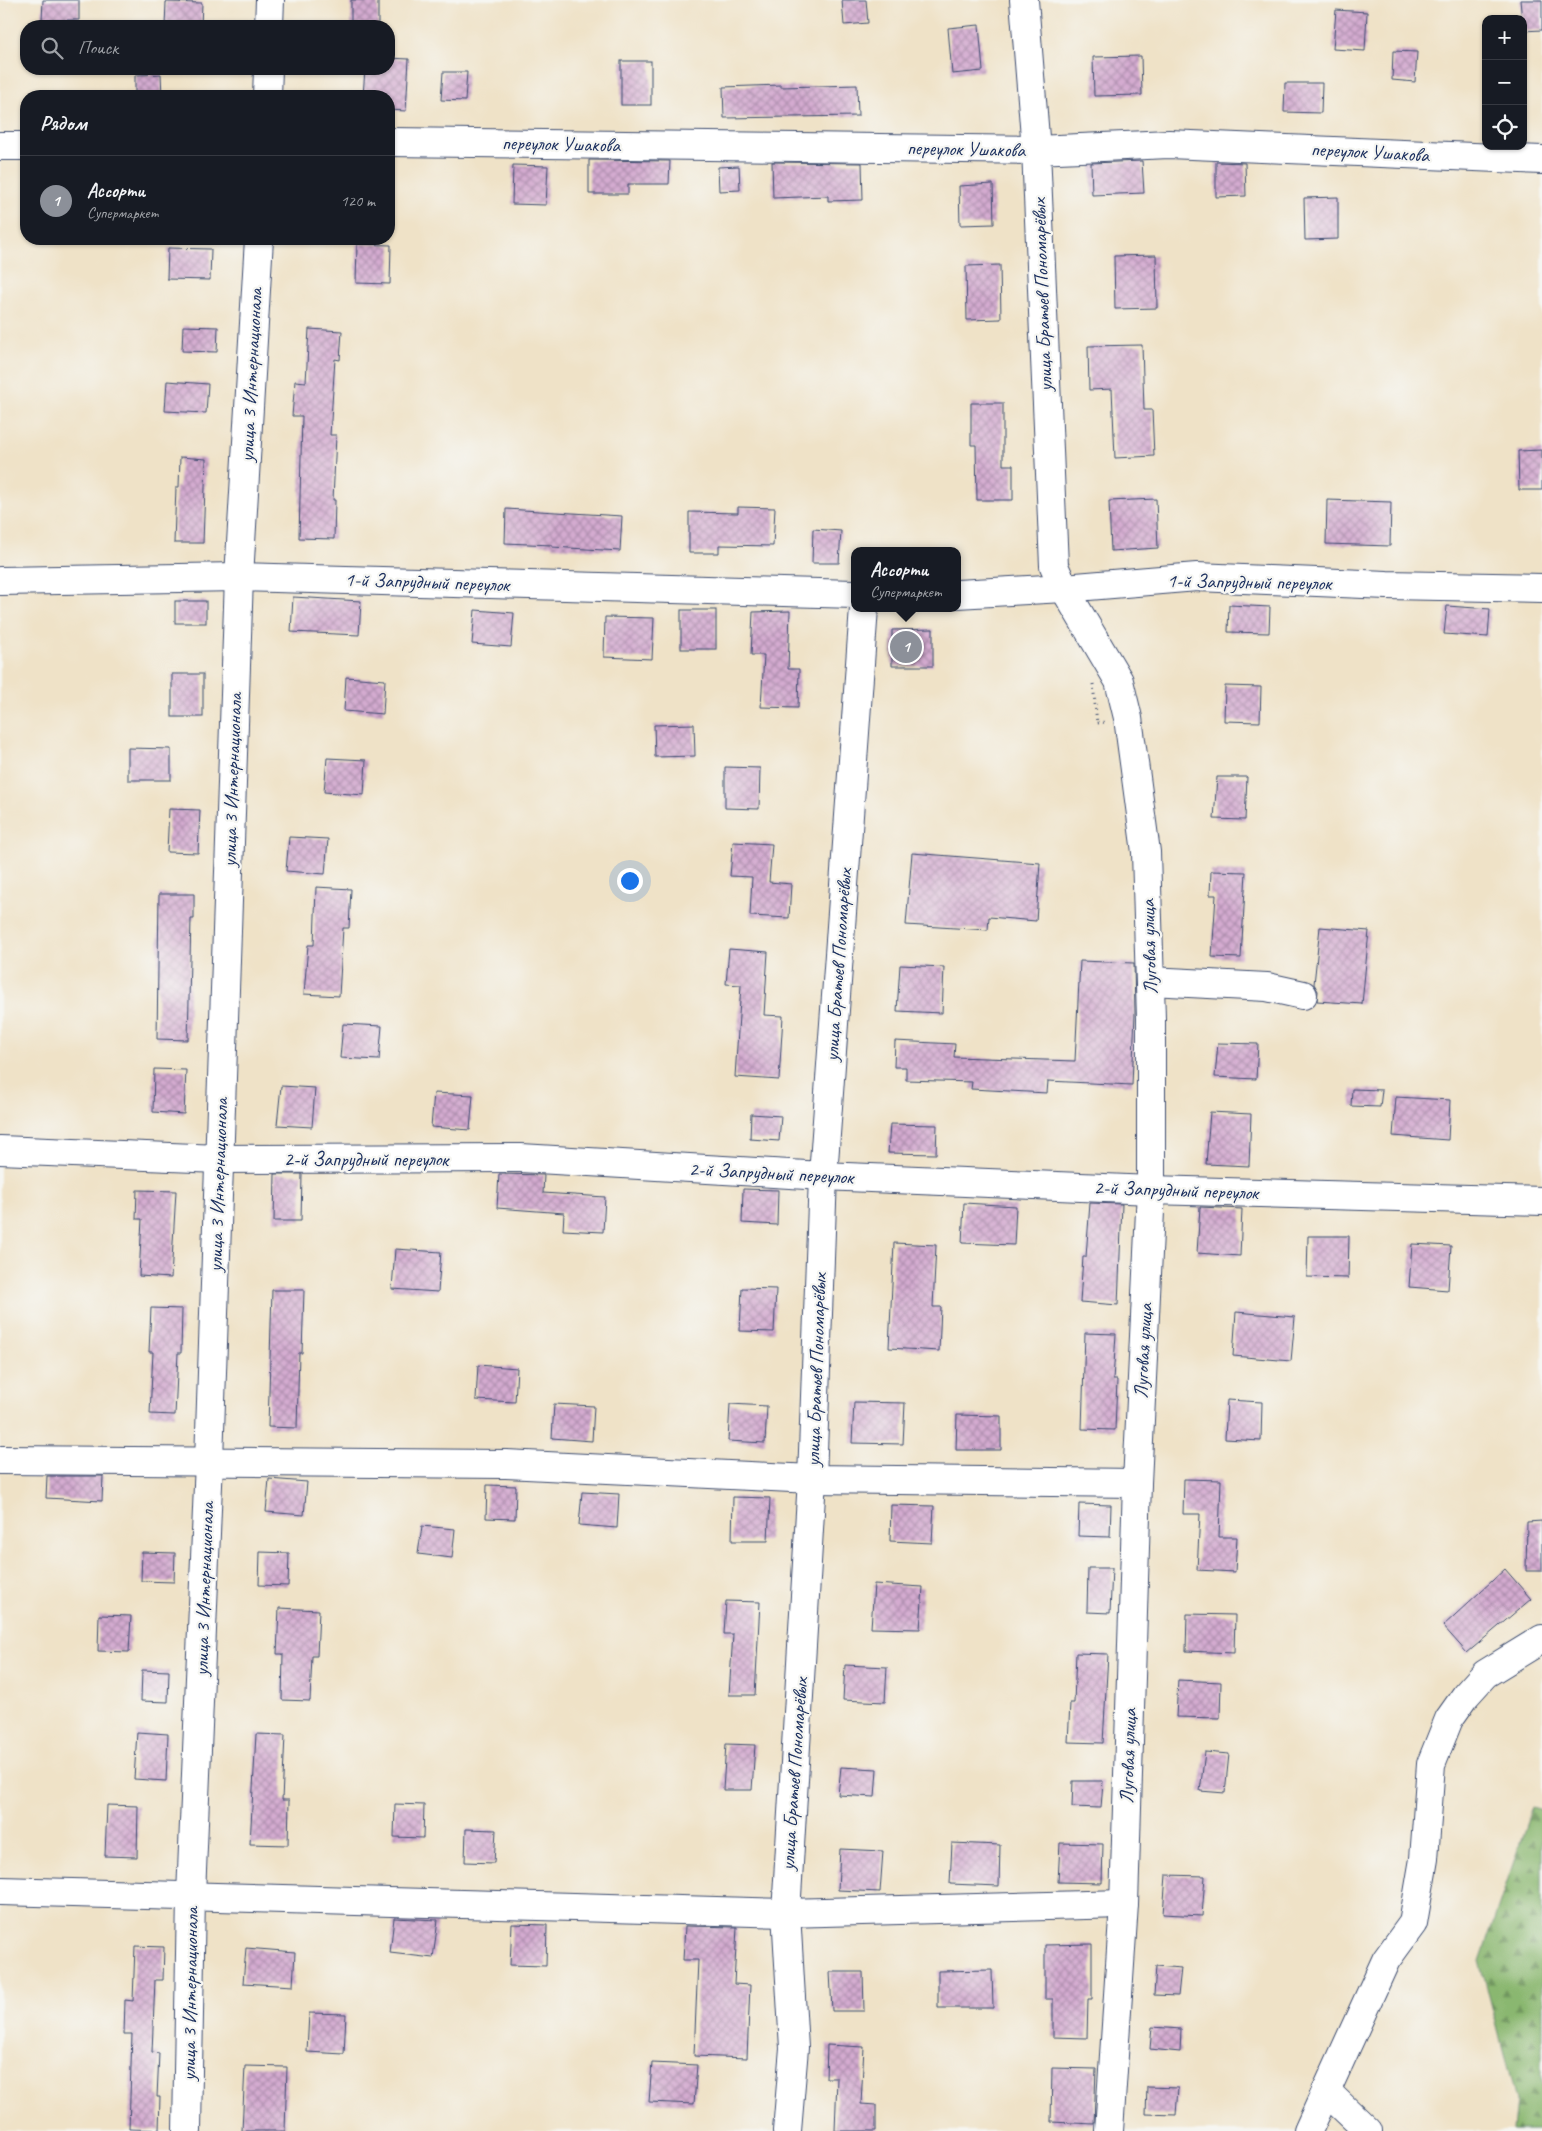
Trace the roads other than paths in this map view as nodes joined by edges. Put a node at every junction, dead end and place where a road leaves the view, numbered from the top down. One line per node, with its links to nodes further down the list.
1 (270, 0): 3 (street)
2 (1024, 0): 9 (street, улица Братьев Пономарёвых)
3 (269, 20)
4 (268, 75): 5 (street)
5 (267, 90)
6 (395, 142): 9 (street, переулок Ушакова)
7 (0, 146): 8 (street)
8 (20, 146)
9 (1036, 150): 10 (street, переулок Ушакова); 14 (street, улица Братьев Пономарёвых)
10 (1542, 160)
11 (259, 245): 12 (street, улица 3 Интернационала)
12 (239, 577): 13 (street, 1-й Запрудный переулок); 16 (street, 1-й Запрудный переулок); 22 (street, улица 3 Интернационала)
13 (0, 581)
14 (1064, 588): 15 (street, 1-й Запрудный переулок); 17 (street, 1-й Запрудный переулок); 19 (street, Луговая улица)
15 (1542, 588)
16 (851, 594)
17 (961, 594)
18 (864, 612): 23 (street, улица Братьев Пономарёвых)
19 (1150, 981): 20 (street); 24 (street, Луговая улица)
20 (1303, 995)
21 (0, 1150): 22 (street, 2-й Запрудный переулок)
22 (219, 1159): 23 (street, 2-й Запрудный переулок); 27 (street, улица 3 Интернационала)
23 (823, 1176): 24 (street, 2-й Запрудный переулок); 28 (street, улица Братьев Пономарёвых)
24 (1151, 1190): 25 (street, 2-й Запрудный переулок); 29 (street, Луговая улица)
25 (1542, 1201)
26 (0, 1460): 27 (street)
27 (209, 1461): 28 (street); 32 (street, улица 3 Интернационала)
28 (812, 1479): 29 (street); 34 (street, улица Братьев Пономарёвых)
29 (1137, 1483): 33 (street, Луговая улица)
30 (1542, 1640): 35 (street)
31 (0, 1891): 32 (street)
32 (191, 1895): 34 (street); 36 (street, улица 3 Интернационала)
33 (1124, 1904): 34 (street); 38 (street, Луговая улица)
34 (786, 1913): 37 (street, улица Братьев Пономарёвых)
35 (1326, 2091): 39 (street); 40 (street)
36 (188, 2131)
37 (787, 2131)
38 (1109, 2131)
39 (1308, 2131)
40 (1368, 2131)

